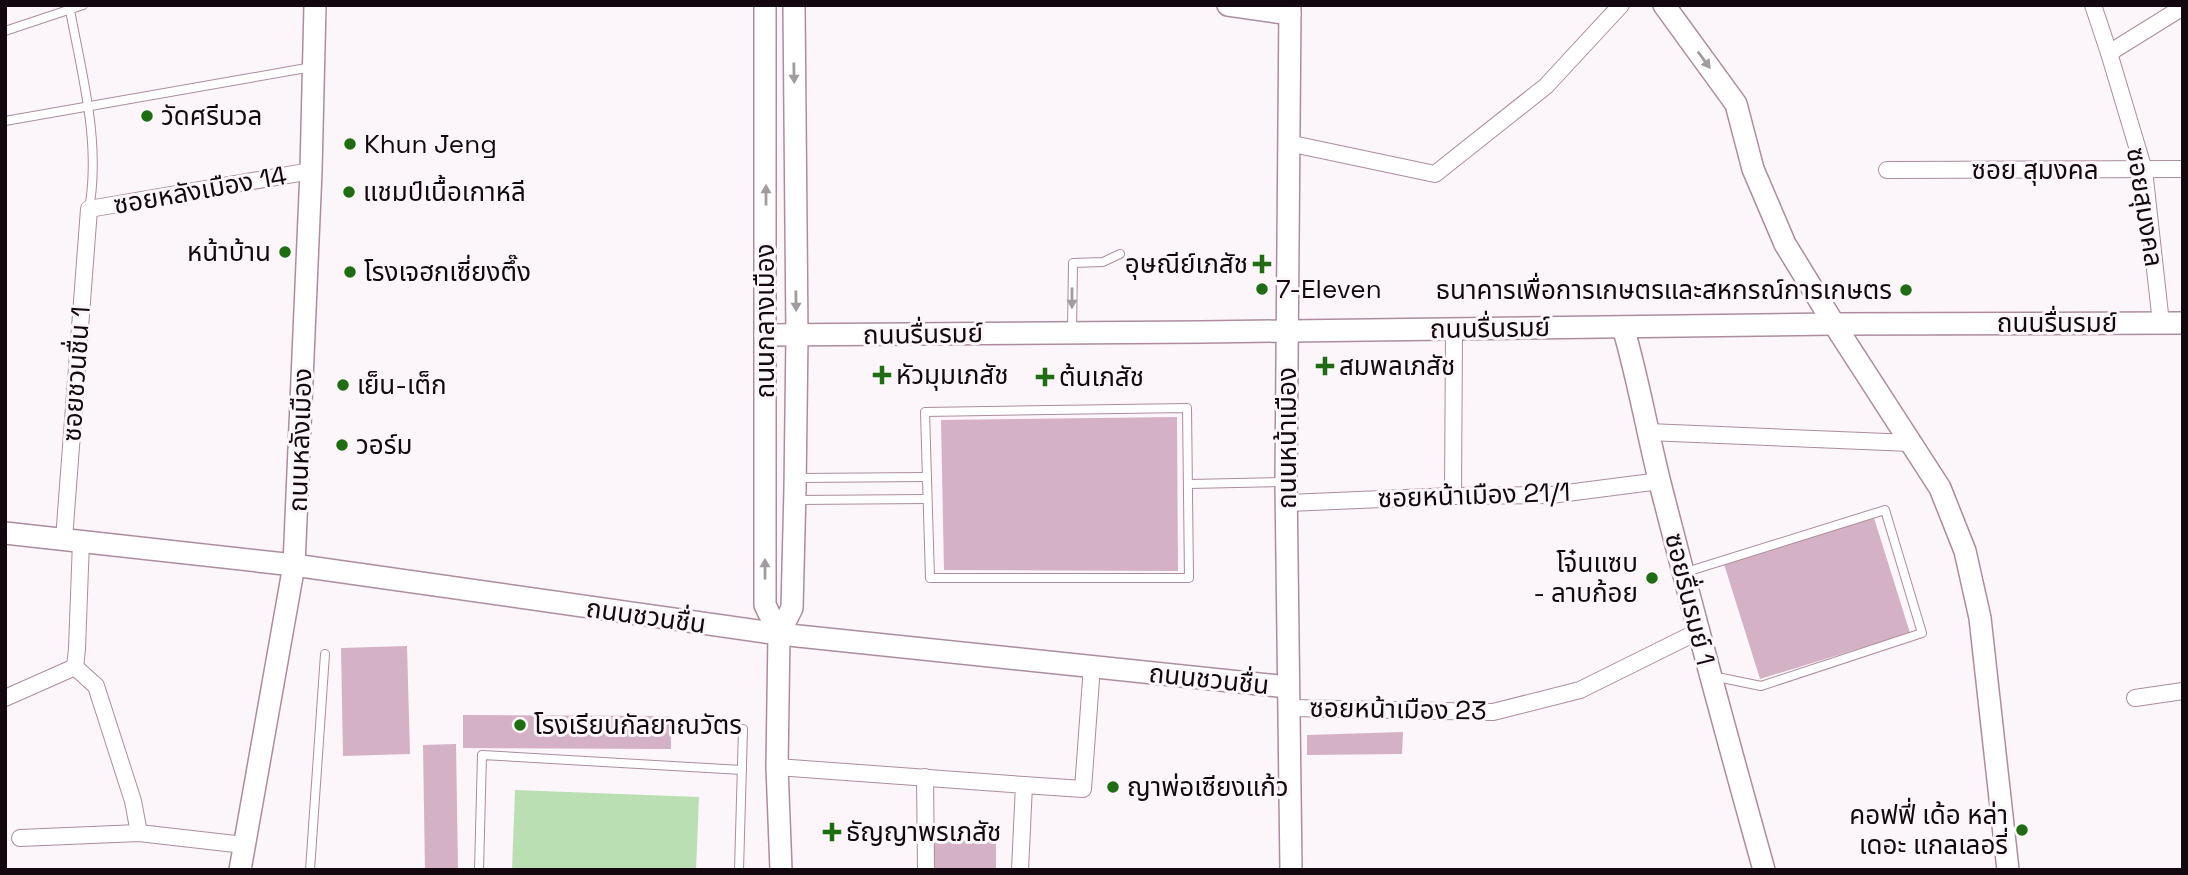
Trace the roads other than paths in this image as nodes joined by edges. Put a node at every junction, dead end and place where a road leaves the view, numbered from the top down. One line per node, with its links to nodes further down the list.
1 (83, 5): 11 (lane)
2 (315, 5): 14 (street, ถนนหลังเมือง)
3 (765, 5): 31 (street, ถนนกลางเมือง, one-way to 3)
4 (794, 5): 32 (street, ถนนกลางเมือง, one-way to 32)
5 (1228, 5): 10 (street)
6 (1621, 5): 17 (street)
7 (1664, 5): 26 (street, one-way to 26)
8 (2093, 5): 13 (street, ซอยสุมงคล)
9 (2183, 7): 13 (street)
10 (1290, 9): 17 (street, ถนนหน้าเมือง)
11 (70, 10): 12 (lane); 15 (lane)
12 (5, 31)
13 (2109, 53): 20 (street, ซอยสุมงคล)
14 (315, 66): 15 (lane); 21 (street, ถนนหลังเมือง)
15 (89, 107): 16 (lane); 22 (lane)
16 (5, 121)
17 (1288, 143): 29 (street, ถนนหน้าเมือง)
18 (2183, 169): 20 (street, ซอย สุมงคล)
19 (1887, 170): 20 (street, ซอย สุมงคล)
20 (2144, 170): 24 (street, ซอยสุมงคล)
21 (311, 171): 22 (street, ซอยหลังเมือง 14); 45 (street, ถนนหลังเมือง)
22 (89, 209): 44 (street, ซอยชวนชื่น 1)
23 (1120, 254): 30 (lane, one-way to 30)
24 (2161, 323): 25 (street, ถนนรื่นรมย์); 26 (street, ถนนรื่นรมย์)
25 (2183, 323)
26 (1834, 324): 27 (street, ถนนรื่นรมย์); 34 (street)
27 (1623, 327): 28 (street, ถนนรื่นรมย์); 33 (street, ซอยรื่นรมย์ 1)
28 (1454, 329): 29 (street, ถนนรื่นรมย์); 40 (street)
29 (1287, 330): 30 (street, ถนนรื่นรมย์); 39 (street, ถนนหน้าเมือง)
30 (1072, 333): 32 (street, ถนนรื่นรมย์)
31 (765, 335): 32 (street, ถนนรื่นรมย์); 48 (street, ถนนกลางเมือง, one-way to 31)
32 (797, 336): 36 (street, ถนนกลางเมือง)
33 (1648, 432): 34 (street); 37 (street, ซอยรื่นรมย์ 1)
34 (1911, 443): 74 (street)
35 (927, 477): 36 (lane); 38 (lane); 41 (lane)
36 (795, 478): 42 (street, ถนนกลางเมือง)
37 (1660, 481): 40 (street, ซอยหน้าเมือง 21/1); 46 (street, ซอยรื่นรมย์ 1)
38 (1189, 484): 39 (lane); 41 (lane)
39 (1287, 492): 40 (street, ซอยหน้าเมือง 21/1); 54 (street, ถนนหน้าเมือง)
40 (1453, 496)
41 (928, 499): 42 (lane)
42 (794, 500): 48 (street, ถนนกลางเมือง)
43 (5, 533): 44 (street, ถนนชวนชื่น)
44 (73, 540): 45 (street, ถนนชวนชื่น); 51 (street, ซอยชวนชื่น 1)
45 (294, 565): 48 (street, ถนนชวนชื่น); 64 (street, ถนนหลังเมือง)
46 (1684, 573): 47 (street, ซอยรื่นรมย์ 1); 52 (lane)
47 (1699, 631): 52 (street, ซอยรื่นรมย์ 1); 54 (street, ซอยหน้าเมือง 23)
48 (779, 634): 50 (street, ถนนชวนชื่น); 58 (street, ถนนกลางเมือง)
49 (325, 654): 66 (lane)
50 (1092, 666): 54 (street, ถนนชวนชื่น); 61 (street)
51 (75, 667): 55 (street); 62 (street)
52 (1711, 679): 73 (street, ซอยรื่นรมย์ 1)
53 (2183, 691): 56 (street)
54 (1289, 697): 72 (street, ถนนหน้าเมือง)
55 (5, 698)
56 (2135, 698)
57 (743, 729): 59 (lane)
58 (777, 767): 60 (street); 69 (street, ถนนกลางเมือง)
59 (741, 770): 67 (lane); 68 (lane)
60 (925, 777): 61 (street); 70 (street)
61 (1024, 785): 71 (street)
62 (138, 833): 63 (street); 64 (street)
63 (20, 838)
64 (244, 845): 65 (street, ถนนหลังเมือง)
65 (240, 870)
66 (310, 870)
67 (479, 870)
68 (739, 870)
69 (781, 870)
70 (926, 870)
71 (1020, 870)
72 (1291, 870)
73 (1764, 870)
74 (2008, 870)

